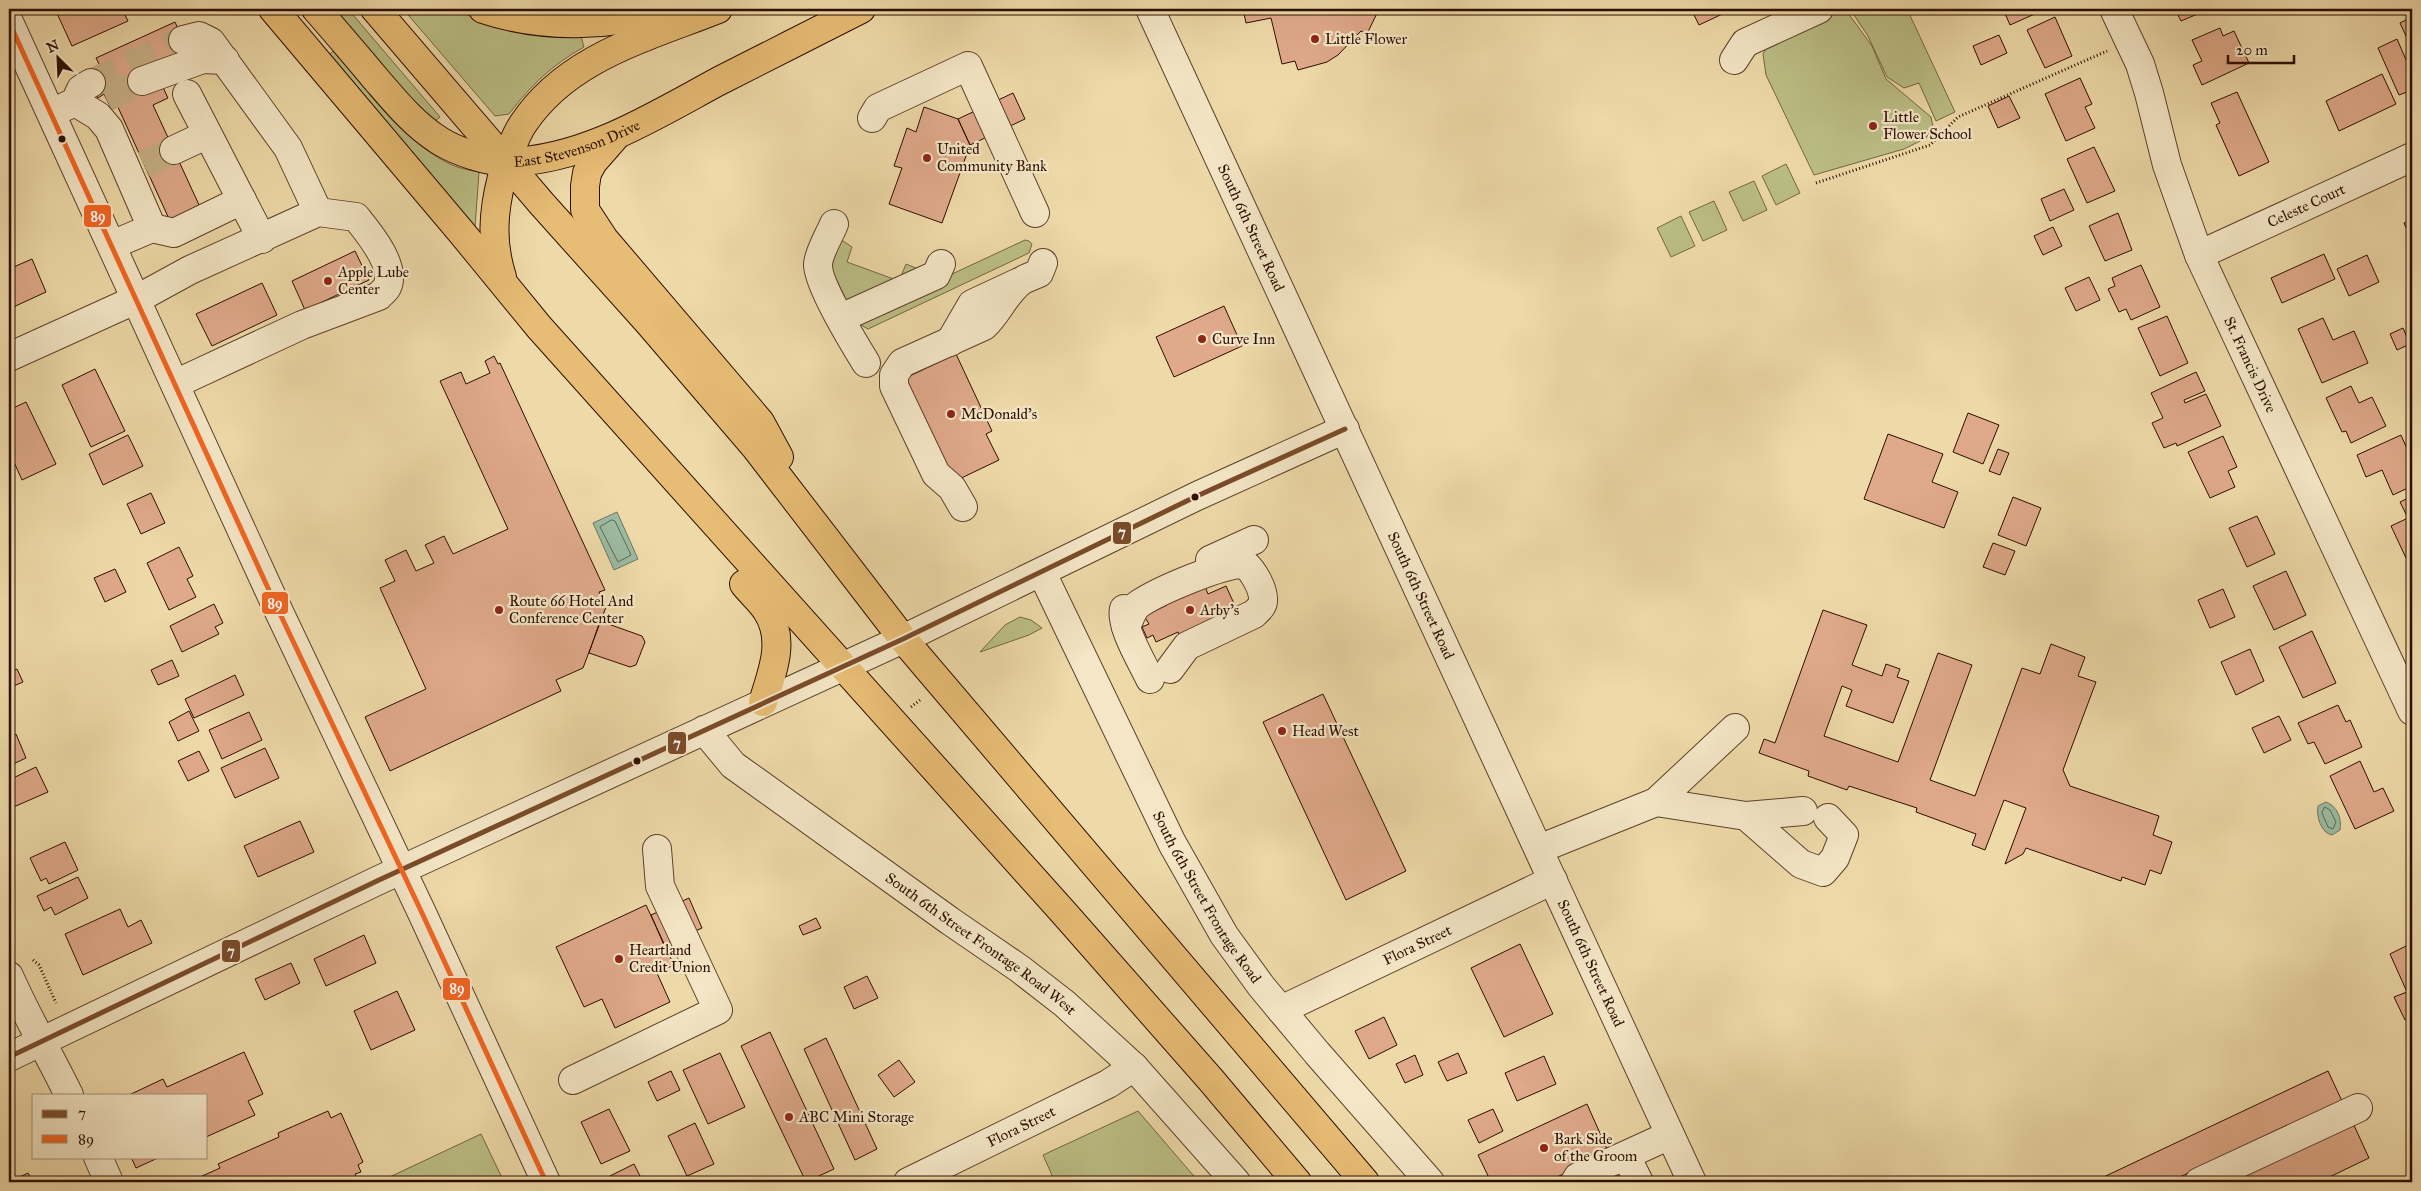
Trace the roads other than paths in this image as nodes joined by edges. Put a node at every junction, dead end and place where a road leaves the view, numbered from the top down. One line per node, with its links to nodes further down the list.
1 (273, 9): 35 (main road)
2 (316, 9): 23 (main road)
3 (375, 9): 23 (main road)
4 (483, 9): 5 (main road)
5 (670, 9)
6 (718, 9): 23 (main road, East Stevenson Drive)
7 (861, 9): 19 (main road, East Stevenson Drive)
8 (1150, 9): 42 (street, South 6th Street Road)
9 (1818, 9): 14 (street)
10 (2114, 9): 31 (street, St. Francis Drive)
11 (9, 22): 17 (street)
12 (183, 40): 13 (street)
13 (225, 60): 15 (street); 25 (street)
14 (1734, 60)
15 (142, 81)
16 (187, 94): 20 (street)
17 (82, 101): 28 (street); 30 (street)
18 (872, 118): 26 (street)
19 (618, 133): 23 (main road, East Stevenson Drive); 44 (main road)
20 (206, 135): 21 (street); 24 (street)
21 (174, 150)
22 (2412, 157): 31 (street, Celeste Court)
23 (506, 162): 35 (main road); 44 (main road)
24 (242, 200): 28 (street); 29 (street)
25 (318, 212): 29 (street); 40 (street)
26 (1035, 213)
27 (834, 224): 37 (street)
28 (163, 230): 30 (street); 34 (street)
29 (262, 239): 34 (street)
30 (112, 245): 36 (street)
31 (2199, 255): 51 (street, St. Francis Drive)
32 (1043, 263): 43 (street)
33 (941, 264): 37 (street)
34 (190, 270): 36 (street)
35 (505, 286): 41 (main road)
36 (137, 298): 38 (street); 40 (street)
37 (841, 318): 39 (street)
38 (9, 357)
39 (866, 363)
40 (175, 384): 58 (street)
41 (595, 388): 49 (main road); 50 (main road)
42 (1345, 429): 46 (street); 57 (street, South 6th Street Road)
43 (963, 507)
44 (810, 516): 48 (main road)
45 (1254, 540): 47 (street)
46 (1042, 573): 48 (street); 61 (street, South 6th Street Frontage Road)
47 (1126, 627): 47 (street)
48 (902, 639): 49 (street); 76 (main road)
49 (844, 666): 50 (street); 75 (main road)
50 (763, 702): 53 (street)
51 (2412, 711)
52 (1735, 728): 54 (street)
53 (704, 730): 58 (street); 64 (street, South 6th Street Frontage Road West)
54 (1656, 802): 55 (street); 57 (street)
55 (1746, 816): 55 (street)
56 (656, 849): 65 (street)
57 (1539, 849): 59 (street, South 6th Street Road)
58 (402, 871): 62 (street); 72 (street)
59 (1553, 880): 61 (street, Flora Street); 68 (street, South 6th Street Road)
60 (9, 976): 62 (street)
61 (1281, 1010): 77 (street, South 6th Street Frontage Road)
62 (42, 1041): 63 (street); 66 (street)
63 (9, 1057)
64 (1134, 1067): 73 (street, Flora Street); 74 (street, South 6th Street Frontage Road West)
65 (573, 1080)
66 (68, 1094)
67 (2358, 1108): 81 (street)
68 (1670, 1135): 69 (street); 80 (street, South 6th Street Road)
69 (1626, 1156): 78 (street); 79 (street)
70 (98, 1158): 71 (street)
71 (109, 1182)
72 (546, 1182)
73 (908, 1182)
74 (1236, 1182)
75 (1297, 1182)
76 (1365, 1182)
77 (1430, 1182)
78 (1575, 1182)
79 (1639, 1182)
80 (1692, 1182)
81 (2199, 1182)

